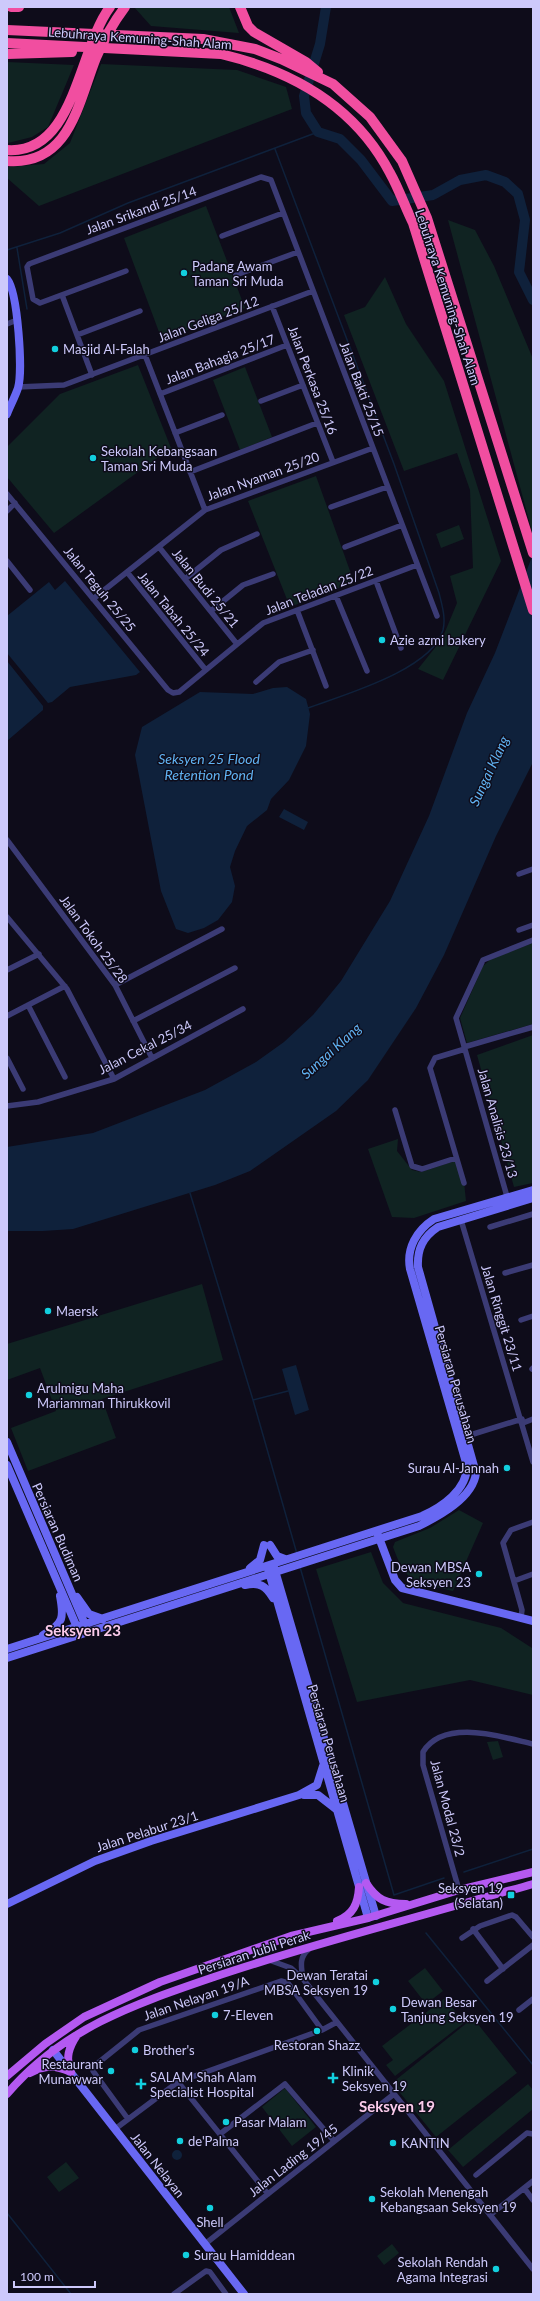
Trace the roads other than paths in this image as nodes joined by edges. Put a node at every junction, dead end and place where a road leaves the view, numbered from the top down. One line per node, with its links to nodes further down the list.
1 (11, 7): 2 (highway)
2 (19, 7)
3 (110, 7): 11 (highway)
4 (125, 7): 12 (highway)
5 (240, 7): 10 (highway)
6 (7, 30): 10 (highway, Lebuhraya Kemuning-Shah Alam)
7 (7, 43): 8 (highway, Lebuhraya Kemuning-Shah Alam)
8 (160, 51): 9 (highway); 62 (highway, Lebuhraya Kemuning-Shah Alam)
9 (8, 54)
10 (281, 54): 51 (highway, Lebuhraya Kemuning-Shah Alam)
11 (7, 150)
12 (7, 161)
13 (262, 177): 14 (street, Jalan Bakti 25/15); 21 (street, Jalan Srikandi 25/14)
14 (284, 213): 15 (street); 16 (street, Jalan Bakti 25/15)
15 (222, 236)
16 (298, 252): 18 (street); 20 (street, Jalan Bakti 25/15)
17 (126, 272): 21 (street)
18 (236, 275)
19 (7, 279): 24 (main road)
20 (313, 291): 22 (street, Jalan Geliga 25/12); 38 (street, Jalan Bakti 25/15)
21 (62, 295): 26 (street)
22 (272, 306): 27 (street, Jalan Perkasa 25/16); 28 (street, Jalan Geliga 25/12)
23 (140, 311): 26 (street)
24 (17, 320): 25 (street); 31 (main road)
25 (7, 324)
26 (77, 335): 29 (street)
27 (287, 345): 30 (street, Jalan Perkasa 25/16); 32 (street, Jalan Bahagia 25/17)
28 (145, 355): 29 (street, Jalan Geliga 25/12); 32 (street)
29 (92, 375): 31 (street, Jalan Geliga 25/12)
30 (303, 385): 33 (street); 36 (street, Jalan Perkasa 25/16)
31 (18, 387): 34 (main road)
32 (160, 394): 37 (street)
33 (261, 401)
34 (7, 414)
35 (222, 415): 37 (street)
36 (317, 422): 39 (street, Jalan Perkasa 25/16); 40 (street)
37 (175, 433): 40 (street)
38 (373, 448): 39 (street, Jalan Nyaman 25/20); 41 (street, Jalan Bakti 25/15)
39 (333, 462): 45 (street, Jalan Nyaman 25/20)
40 (190, 472): 45 (street)
41 (387, 487): 44 (street); 47 (street, Jalan Bakti 25/15)
42 (7, 494): 43 (street, Jalan Teguh 25/25)
43 (15, 503): 46 (street); 60 (street, Jalan Teguh 25/25)
44 (331, 507)
45 (205, 510): 50 (street, Jalan Nyaman 25/20)
46 (7, 511)
47 (402, 525): 49 (street); 53 (street, Jalan Bakti 25/15)
48 (257, 534): 56 (street)
49 (345, 546)
50 (159, 547): 54 (street, Jalan Nyaman 25/20); 56 (street, Jalan Budi 25/21)
51 (533, 553)
52 (7, 561): 58 (street)
53 (417, 565): 57 (street, Jalan Teladan 25/22); 64 (street, Jalan Bakti 25/15)
54 (127, 572): 60 (street, Jalan Nyaman 25/20); 68 (street, Jalan Tabah 25/24)
55 (273, 574): 63 (street)
56 (185, 579): 63 (street, Jalan Budi 25/21)
57 (376, 581): 59 (street, Jalan Teladan 25/22); 66 (street)
58 (30, 590)
59 (336, 596): 61 (street, Jalan Teladan 25/22); 69 (street)
60 (93, 599): 72 (street, Jalan Teguh 25/25)
61 (297, 610): 65 (street, Jalan Teladan 25/22); 67 (street)
62 (533, 610)
63 (211, 611): 65 (street, Jalan Budi 25/21)
64 (436, 616)
65 (237, 644): 68 (street, Jalan Teladan 25/22)
66 (400, 648)
67 (313, 650): 70 (street); 71 (street)
68 (205, 669): 72 (street, Jalan Teladan 25/22)
69 (367, 671)
70 (256, 682)
71 (326, 686)
72 (179, 692)
73 (7, 840): 84 (street, Jalan Tokoh 25/28)
74 (533, 869): 75 (street)
75 (520, 874)
76 (8, 920): 81 (street)
77 (533, 924): 79 (street)
78 (222, 929): 84 (street)
79 (519, 930)
80 (533, 940): 91 (street, Jalan Analisis 23/13)
81 (38, 954): 83 (street); 85 (street)
82 (235, 968): 89 (street)
83 (7, 970)
84 (115, 985): 89 (street, Jalan Tokoh 25/28)
85 (65, 986): 86 (street); 95 (street)
86 (28, 1005): 88 (street); 94 (street)
87 (243, 1009): 93 (street, Jalan Cekal 25/34)
88 (7, 1016)
89 (133, 1022): 93 (street, Jalan Tokoh 25/28)
90 (533, 1027): 91 (street)
91 (464, 1048): 99 (street); 103 (street, Jalan Analisis 23/13)
92 (7, 1058): 96 (street)
93 (152, 1058): 95 (street, Jalan Cekal 25/34)
94 (65, 1076)
95 (114, 1079): 97 (street, Jalan Cekal 25/34)
96 (24, 1089)
97 (7, 1106)
98 (395, 1110): 99 (street)
99 (456, 1158): 100 (street)
100 (464, 1183)
101 (533, 1190): 103 (main road, Persiaran Perusahaan)
102 (533, 1198): 103 (main road, Persiaran Perusahaan)
103 (509, 1201): 105 (main road, Persiaran Perusahaan); 118 (main road, Persiaran Perusahaan)
104 (533, 1214): 106 (street)
105 (461, 1220): 112 (street, Jalan Ringgit 23/11); 113 (main road, Persiaran Perusahaan)
106 (490, 1227)
107 (533, 1265): 108 (street)
108 (505, 1274)
109 (533, 1316): 110 (street)
110 (521, 1320)
111 (533, 1419): 112 (street)
112 (522, 1421): 113 (street); 115 (street, Jalan Ringgit 23/11)
113 (467, 1436): 119 (main road, Persiaran Perusahaan)
114 (7, 1442): 126 (main road, Persiaran Budiman)
115 (533, 1462)
116 (7, 1465): 127 (main road, Persiaran Budiman)
117 (533, 1522): 128 (street)
118 (376, 1530): 119 (main road); 120 (main road, Persiaran Perusahaan)
119 (380, 1539): 122 (main road, Persiaran Perusahaan); 131 (main road)
120 (288, 1558): 121 (main road, Persiaran Perusahaan); 123 (main road)
121 (270, 1564): 123 (main road, Persiaran Perusahaan); 124 (main road, Persiaran Perusahaan)
122 (293, 1566): 124 (main road, Persiaran Perusahaan); 130 (main road)
123 (246, 1571): 132 (main road, Persiaran Perusahaan)
124 (272, 1573): 129 (main road, Persiaran Perusahaan); 130 (main road, Persiaran Perusahaan)
125 (533, 1574): 128 (street)
126 (66, 1579): 132 (main road); 134 (main road, Persiaran Budiman)
127 (57, 1580): 134 (main road, Persiaran Budiman); 135 (main road)
128 (514, 1581): 131 (street)
129 (213, 1592): 130 (main road); 134 (main road, Persiaran Perusahaan)
130 (280, 1603): 139 (main road, Persiaran Perusahaan); 144 (main road, Persiaran Perusahaan)
131 (521, 1618): 133 (main road)
132 (104, 1619): 134 (main road, Persiaran Perusahaan)
133 (533, 1621)
134 (82, 1630): 135 (main road, Persiaran Perusahaan); 137 (main road, Persiaran Perusahaan)
135 (37, 1641): 136 (main road, Persiaran Perusahaan)
136 (7, 1649)
137 (7, 1658)
138 (533, 1744): 145 (street, Jalan Modal 23/2)
139 (324, 1766): 140 (main road, Jalan Pelabur 23/1); 141 (main road, Persiaran Perusahaan)
140 (299, 1796): 141 (main road, Jalan Pelabur 23/1); 147 (main road, Jalan Pelabur 23/1)
141 (336, 1809): 144 (main road, Persiaran Perusahaan)
142 (533, 1872): 145 (main road, Persiaran Jubli Perak)
143 (533, 1884): 146 (main road, Persiaran Jubli Perak)
144 (363, 1885): 148 (main road); 150 (main road, Persiaran Perusahaan); 152 (main road)
145 (459, 1890): 146 (main road); 148 (main road, Persiaran Jubli Perak); 149 (main road)
146 (472, 1901): 149 (main road, Persiaran Jubli Perak)
147 (7, 1904)
148 (417, 1904): 150 (main road, Persiaran Jubli Perak)
149 (453, 1906): 151 (main road, Persiaran Jubli Perak)
150 (373, 1919): 151 (main road); 152 (main road, Persiaran Jubli Perak); 154 (main road)
151 (390, 1925): 154 (main road, Persiaran Jubli Perak)
152 (318, 1928): 168 (main road, Persiaran Jubli Perak)
153 (473, 1929): 155 (street); 156 (street); 160 (street)
154 (364, 1932): 158 (main road, Persiaran Jubli Perak)
155 (533, 1937)
156 (462, 1938)
157 (533, 1945): 160 (street)
158 (312, 1946): 159 (main road, Persiaran Jubli Perak); 161 (street)
159 (266, 1960): 161 (street); 167 (main road, Persiaran Jubli Perak)
160 (503, 1969): 162 (street)
161 (303, 1979): 165 (street)
162 (488, 1981)
163 (532, 2001): 164 (street)
164 (519, 2010)
165 (337, 2022): 166 (street); 175 (street)
166 (322, 2030): 173 (street); 176 (street, Jalan Nelayan 19/A)
167 (80, 2031): 169 (main road, Persiaran Jubli Perak); 170 (main road)
168 (36, 2050): 169 (main road); 171 (main road, Persiaran Jubli Perak)
169 (53, 2050): 170 (main road, Jalan Nelayan); 172 (main road, Persiaran Jubli Perak)
170 (71, 2072): 172 (main road); 177 (main road, Jalan Nelayan)
171 (7, 2076)
172 (20, 2079): 174 (main road, Persiaran Jubli Perak)
173 (178, 2082): 176 (street); 178 (street)
174 (7, 2094)
175 (394, 2094): 180 (street, Jalan Lading 19/45); 186 (street)
176 (128, 2119): 177 (street)
177 (115, 2129): 187 (main road, Jalan Nelayan)
178 (220, 2134): 180 (street); 184 (street)
179 (533, 2134): 181 (street)
180 (334, 2141): 184 (street, Jalan Lading 19/45)
181 (476, 2175)
182 (533, 2181): 183 (street)
183 (524, 2188): 185 (street); 186 (street)
184 (268, 2194): 187 (street, Jalan Lading 19/45)
185 (533, 2200)
186 (490, 2215): 188 (street)
187 (205, 2244): 191 (main road, Jalan Nelayan)
188 (533, 2269)
189 (174, 2294): 190 (street)
190 (226, 2294)
191 (244, 2294)

